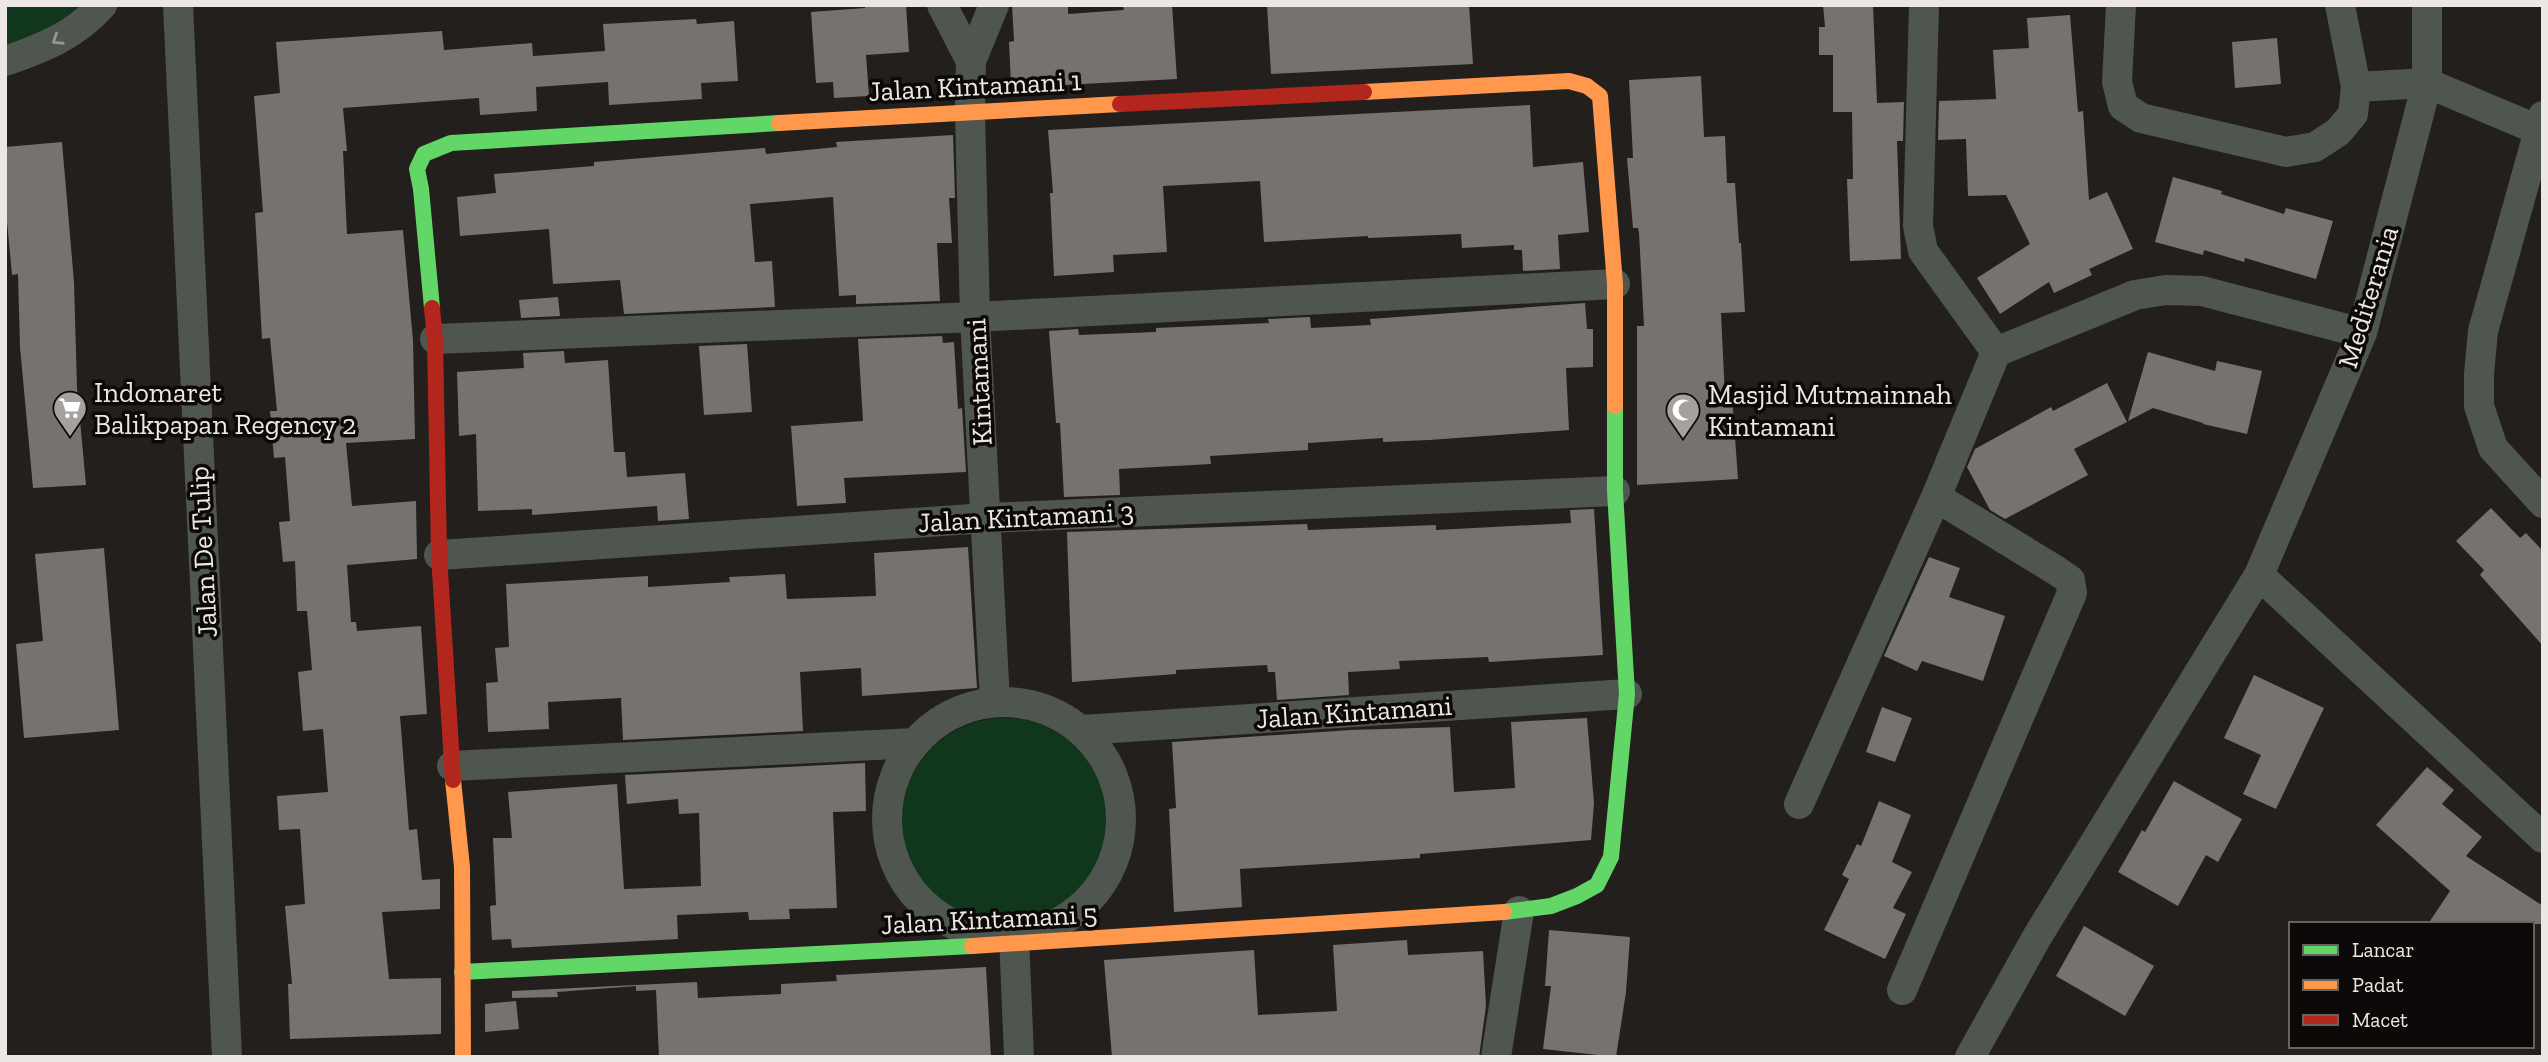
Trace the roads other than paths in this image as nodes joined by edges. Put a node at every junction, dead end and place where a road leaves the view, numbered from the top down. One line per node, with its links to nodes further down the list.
1 (102, 5): 9 (street, one-way to 9)
2 (178, 5): 38 (street, Jalan De Tulip)
3 (942, 5): 10 (street)
4 (995, 5): 10 (street)
5 (1924, 5): 20 (street)
6 (2121, 5): 13 (street)
7 (2340, 5): 13 (street)
8 (2427, 5): 12 (street, Mediterania)
9 (5, 61)
10 (971, 61): 14 (street, Kintamani)
11 (1569, 81): 14 (street, Jalan Kintamani 1); 16 (street, Jalan Kintamani 5)
12 (2427, 83): 13 (street); 15 (street); 18 (street, Mediterania)
13 (2356, 87)
14 (970, 112): 17 (street, Kintamani); 19 (street, Jalan Kintamani 1)
15 (2542, 125): 23 (street)
16 (1615, 284): 17 (street); 21 (street, Jalan Kintamani 5)
17 (975, 317): 19 (street); 24 (street, Kintamani)
18 (2362, 333): 20 (street); 26 (street, Mediterania)
19 (435, 339): 25 (street, Jalan Kintamani 1)
20 (1996, 352): 22 (street)
21 (1615, 491): 24 (street, Jalan Kintamani 3); 27 (street, Jalan Kintamani 5)
22 (1936, 497): 32 (street); 37 (street)
23 (2543, 503)
24 (987, 517): 25 (street, Jalan Kintamani 3); 28 (street, Kintamani)
25 (439, 555): 31 (street, Jalan Kintamani 1)
26 (2259, 575): 33 (street); 42 (street, Mediterania)
27 (1627, 694): 29 (street, Jalan Kintamani); 34 (street, Jalan Kintamani 5)
28 (995, 702): 29 (street); 30 (street)
29 (1082, 730): 35 (street)
30 (915, 743): 31 (street); 35 (street)
31 (452, 766): 36 (street, Jalan Kintamani 1)
32 (1799, 804)
33 (2543, 838)
34 (1519, 911): 35 (street, Jalan Kintamani 5); 41 (street)
35 (1014, 940): 36 (street, Jalan Kintamani 5); 40 (street)
36 (462, 972): 39 (street, Jalan Kintamani 1)
37 (1902, 990)
38 (227, 1057)
39 (463, 1057)
40 (1020, 1057)
41 (1496, 1057)
42 (1970, 1057)

